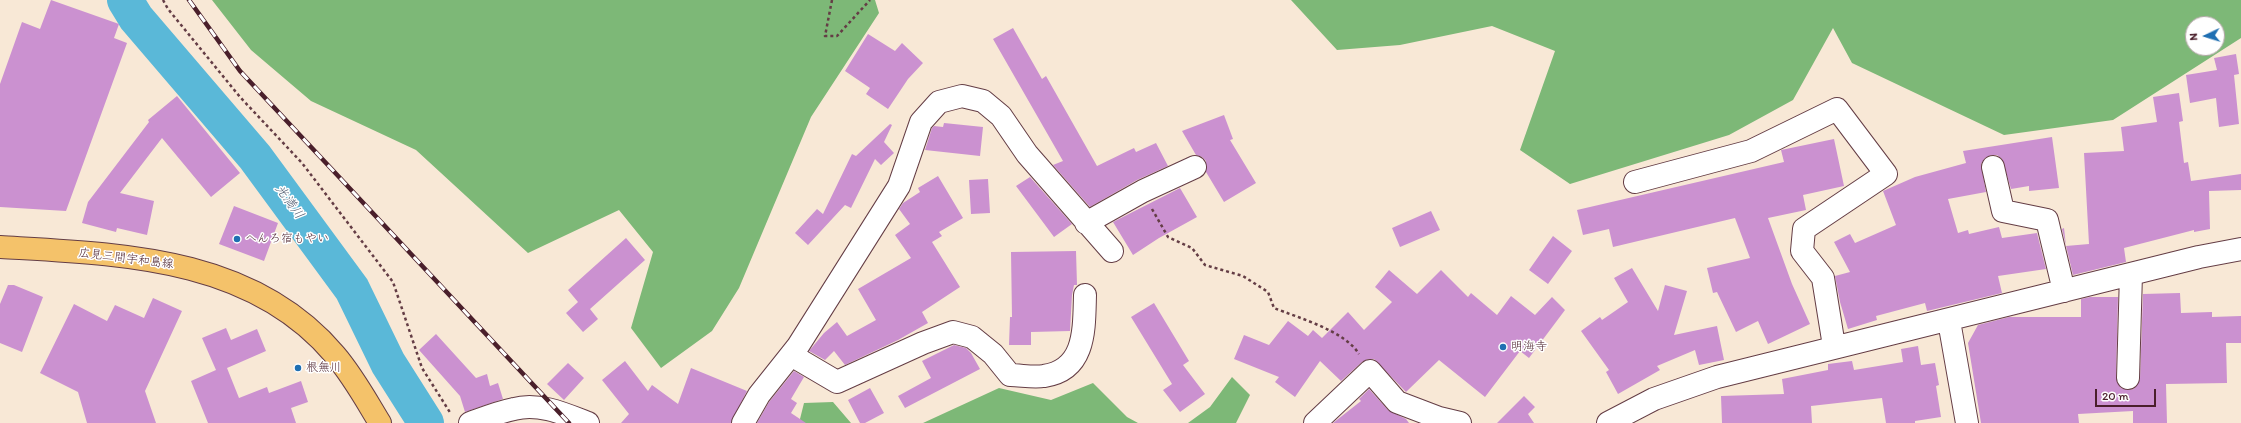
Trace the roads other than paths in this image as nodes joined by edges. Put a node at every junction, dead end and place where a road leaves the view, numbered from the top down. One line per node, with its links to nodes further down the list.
1 (1196, 167): 4 (street)
2 (1993, 167): 9 (street)
3 (1635, 182): 12 (street)
4 (1086, 223): 7 (street); 13 (street)
5 (0, 247): 17 (main road, 広見三間宇和島線)
6 (2241, 249): 8 (street)
7 (1112, 251)
8 (2131, 274): 9 (street); 14 (street)
9 (2064, 291): 11 (street)
10 (1085, 295): 13 (street)
11 (1948, 321): 12 (street); 23 (street)
12 (1834, 346): 22 (street)
13 (791, 355): 19 (street)
14 (2128, 378)
15 (533, 415): 16 (street); 18 (street)
16 (461, 420)
17 (380, 423)
18 (588, 423)
19 (744, 423)
20 (1315, 423): 21 (street)
21 (1460, 423)
22 (1608, 423)
23 (1967, 423)

